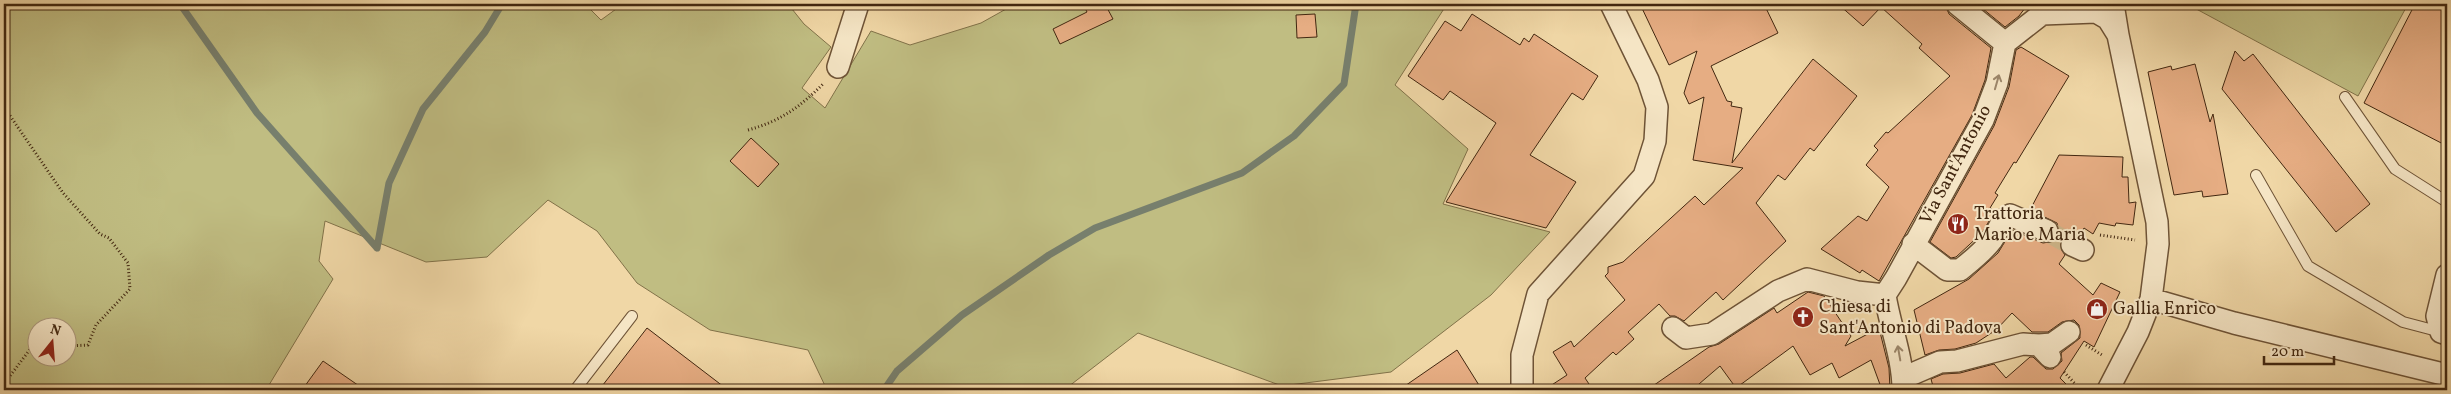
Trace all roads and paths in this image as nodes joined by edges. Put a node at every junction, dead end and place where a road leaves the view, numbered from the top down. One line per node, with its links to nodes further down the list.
1 (858, 4): 8 (street)
2 (1611, 4): 31 (street)
3 (1957, 4): 7 (street)
4 (2114, 4): 6 (street)
5 (2045, 9): 6 (street); 7 (street)
6 (2118, 35): 16 (street)
7 (2005, 43): 15 (street, Via Sant'Antonio, one-way to 7)
8 (838, 67): 11 (path)
9 (2345, 97): 13 (lane)
10 (4, 107): 25 (path)
11 (748, 130)
12 (2256, 176): 24 (lane)
13 (2447, 202)
14 (2047, 231): 15 (street, Via Sant'Antonio)
15 (1913, 244): 19 (street, Via Sant'Antonio)
16 (2158, 244): 17 (path); 20 (street)
17 (2078, 248)
18 (2447, 274): 24 (street)
19 (1884, 295): 22 (street); 29 (street, one-way to 19)
20 (2151, 300): 27 (street); 32 (street)
21 (632, 316): 30 (lane)
22 (1673, 328)
23 (2069, 332): 29 (street)
24 (2444, 333)
25 (78, 346)
26 (28, 352): 28 (path)
27 (2447, 375)
28 (4, 384)
29 (1903, 384)
30 (575, 390)
31 (1522, 390)
32 (2108, 390)

